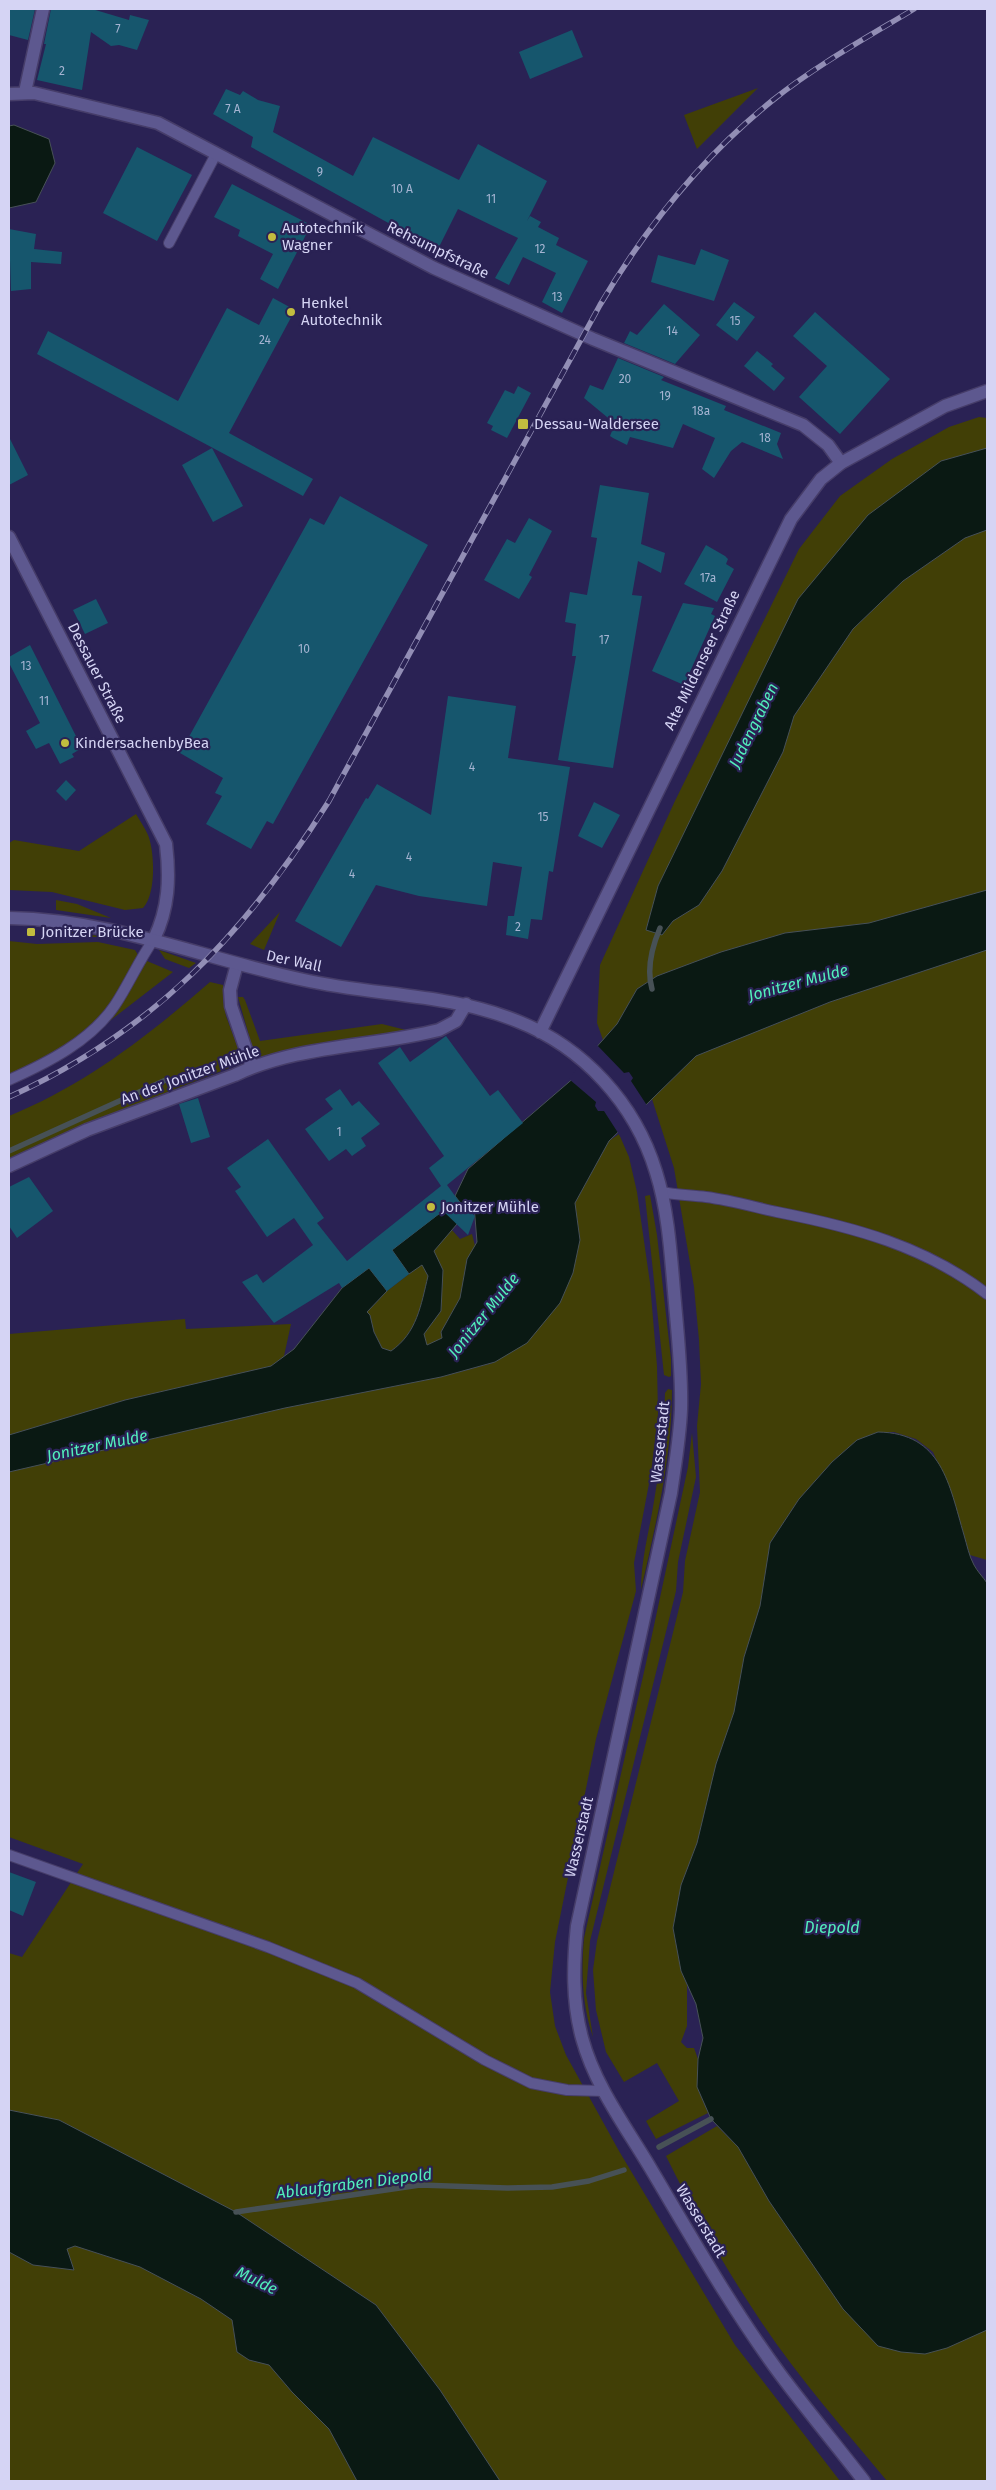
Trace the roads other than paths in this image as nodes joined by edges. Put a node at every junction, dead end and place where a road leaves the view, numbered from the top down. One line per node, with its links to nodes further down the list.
1 (43, 9): 2 (main road)
2 (25, 92): 3 (main road, Rehsumpfstraße); 4 (main road, Rehsumpfstraße)
3 (9, 94)
4 (216, 154): 5 (lane); 7 (main road, Rehsumpfstraße)
5 (169, 243)
6 (987, 391): 7 (main road, Alte Mildenseer Straße)
7 (841, 463): 13 (main road, Alte Mildenseer Straße)
8 (9, 536): 10 (main road, Dessauer Straße)
9 (9, 918): 10 (main road, Der Wall)
10 (154, 939): 11 (main road, Der Wall); 15 (lane)
11 (236, 964): 12 (main road, Der Wall); 14 (main road)
12 (466, 1004): 13 (main road, Der Wall); 14 (main road, An der Jonitzer Mühle)
13 (540, 1032): 16 (main road, Der Wall)
14 (252, 1067): 17 (main road, An der Jonitzer Mühle)
15 (9, 1080)
16 (638, 1127): 18 (main road, Wasserstadt)
17 (9, 1166)
18 (661, 1192): 19 (lane); 21 (main road, Wasserstadt)
19 (987, 1294)
20 (9, 1855): 21 (lane)
21 (604, 2091): 22 (main road, Wasserstadt)
22 (864, 2481)

